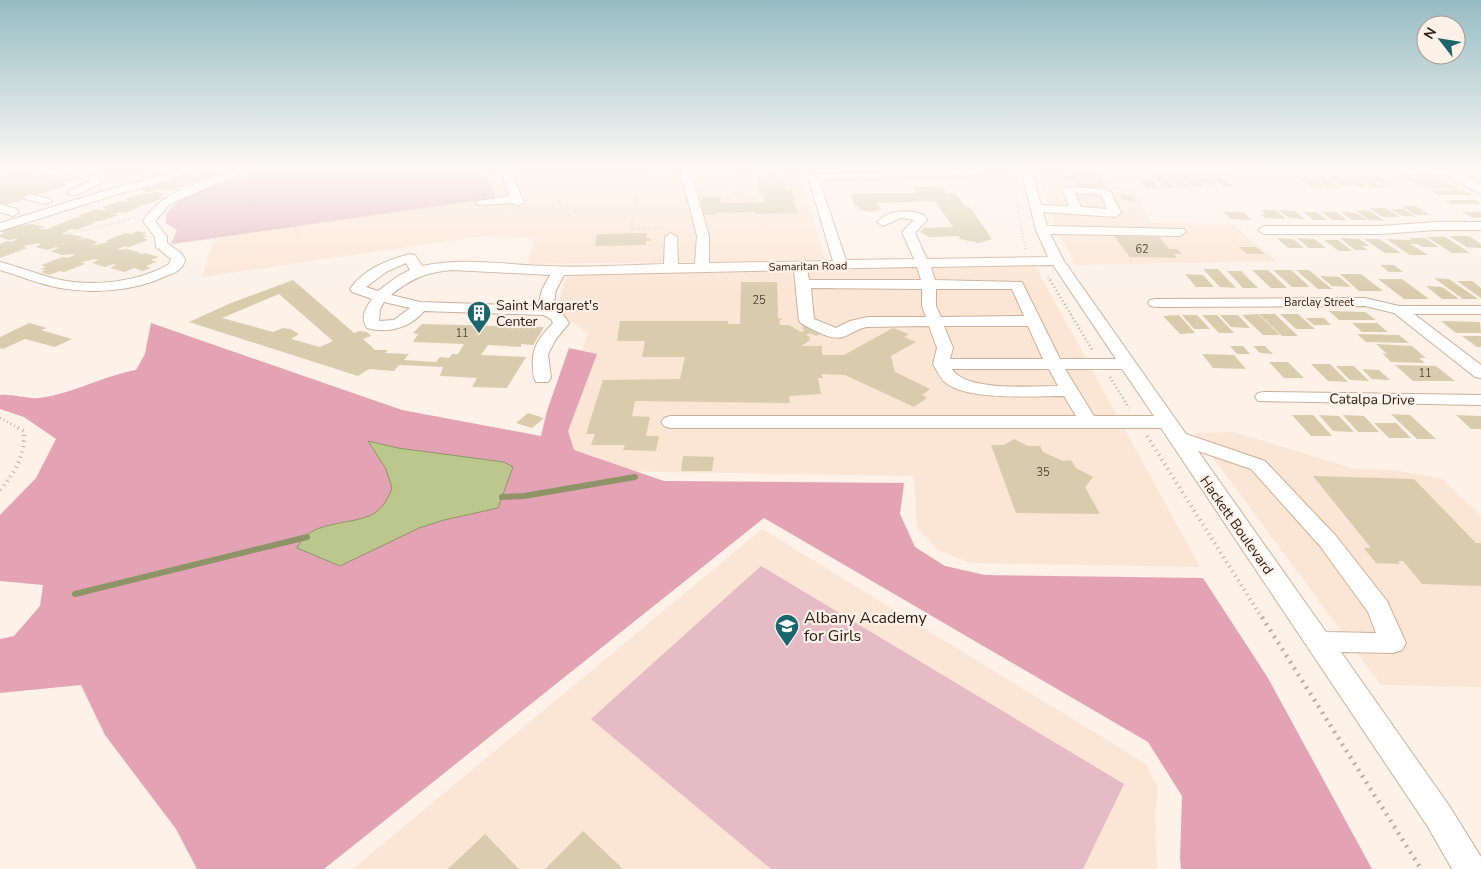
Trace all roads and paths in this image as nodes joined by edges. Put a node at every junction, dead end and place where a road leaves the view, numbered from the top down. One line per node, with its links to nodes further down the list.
1 (8, 211): 13 (street)
2 (17, 211): 13 (street)
3 (53, 211): 20 (street)
4 (157, 211): 14 (street)
5 (565, 211): 17 (path)
6 (634, 211): 16 (path)
7 (696, 211): 34 (street)
8 (823, 211): 31 (street)
9 (1018, 211): 28 (path)
10 (1037, 211): 21 (street, Hackett Boulevard)
11 (1083, 211): 12 (street)
12 (1115, 211)
13 (13, 212): 15 (street)
14 (153, 214): 25 (path); 27 (street)
15 (0, 216)
16 (632, 219)
17 (572, 220)
18 (883, 222): 30 (street)
19 (1481, 226): 22 (street)
20 (0, 227)
21 (1042, 230): 23 (street); 29 (street, Hackett Boulevard)
22 (1264, 230)
23 (1180, 232)
24 (298, 233): 27 (path)
25 (61, 234)
26 (671, 237): 35 (street)
27 (160, 243): 32 (street)
28 (1036, 261): 29 (street, Samaritan Road); 30 (street, Samaritan Road); 49 (path)
29 (1057, 261): 52 (street, Hackett Boulevard)
30 (924, 264): 31 (street, Samaritan Road); 40 (street)
31 (841, 265): 33 (street, Samaritan Road)
32 (0, 266)
33 (800, 266): 34 (street, Samaritan Road); 39 (street)
34 (709, 267): 35 (street, Samaritan Road); 38 (street)
35 (670, 268): 37 (street, Samaritan Road)
36 (418, 271): 37 (street, Samaritan Road); 41 (street); 41 (street)
37 (559, 271): 46 (street)
38 (714, 283)
39 (803, 284): 40 (street); 47 (street)
40 (929, 284): 47 (street); 48 (street)
41 (381, 297): 43 (street); 43 (street)
42 (1155, 303): 44 (street, Barclay Street)
43 (420, 306): 46 (street)
44 (1398, 310): 45 (street, Barclay Street); 53 (street)
45 (1481, 310)
46 (546, 311): 54 (street)
47 (934, 321): 48 (street); 50 (street)
48 (1035, 321): 51 (street)
49 (1100, 363): 51 (street); 52 (street); 61 (path)
50 (941, 364): 51 (street); 55 (street)
51 (1054, 364): 55 (street)
52 (1126, 364): 62 (street, Hackett Boulevard)
53 (1481, 373)
54 (542, 378)
55 (1070, 391): 60 (street)
56 (1264, 397): 57 (street, Catalpa Drive)
57 (1481, 400)
58 (0, 418): 63 (path)
59 (670, 422): 60 (street)
60 (1088, 422): 61 (street)
61 (1138, 422): 62 (street); 65 (path)
62 (1171, 429): 64 (street, Hackett Boulevard); 64 (street)
63 (0, 490)
64 (1318, 642): 66 (street, Hackett Boulevard)
65 (1421, 869)
66 (1470, 869)

